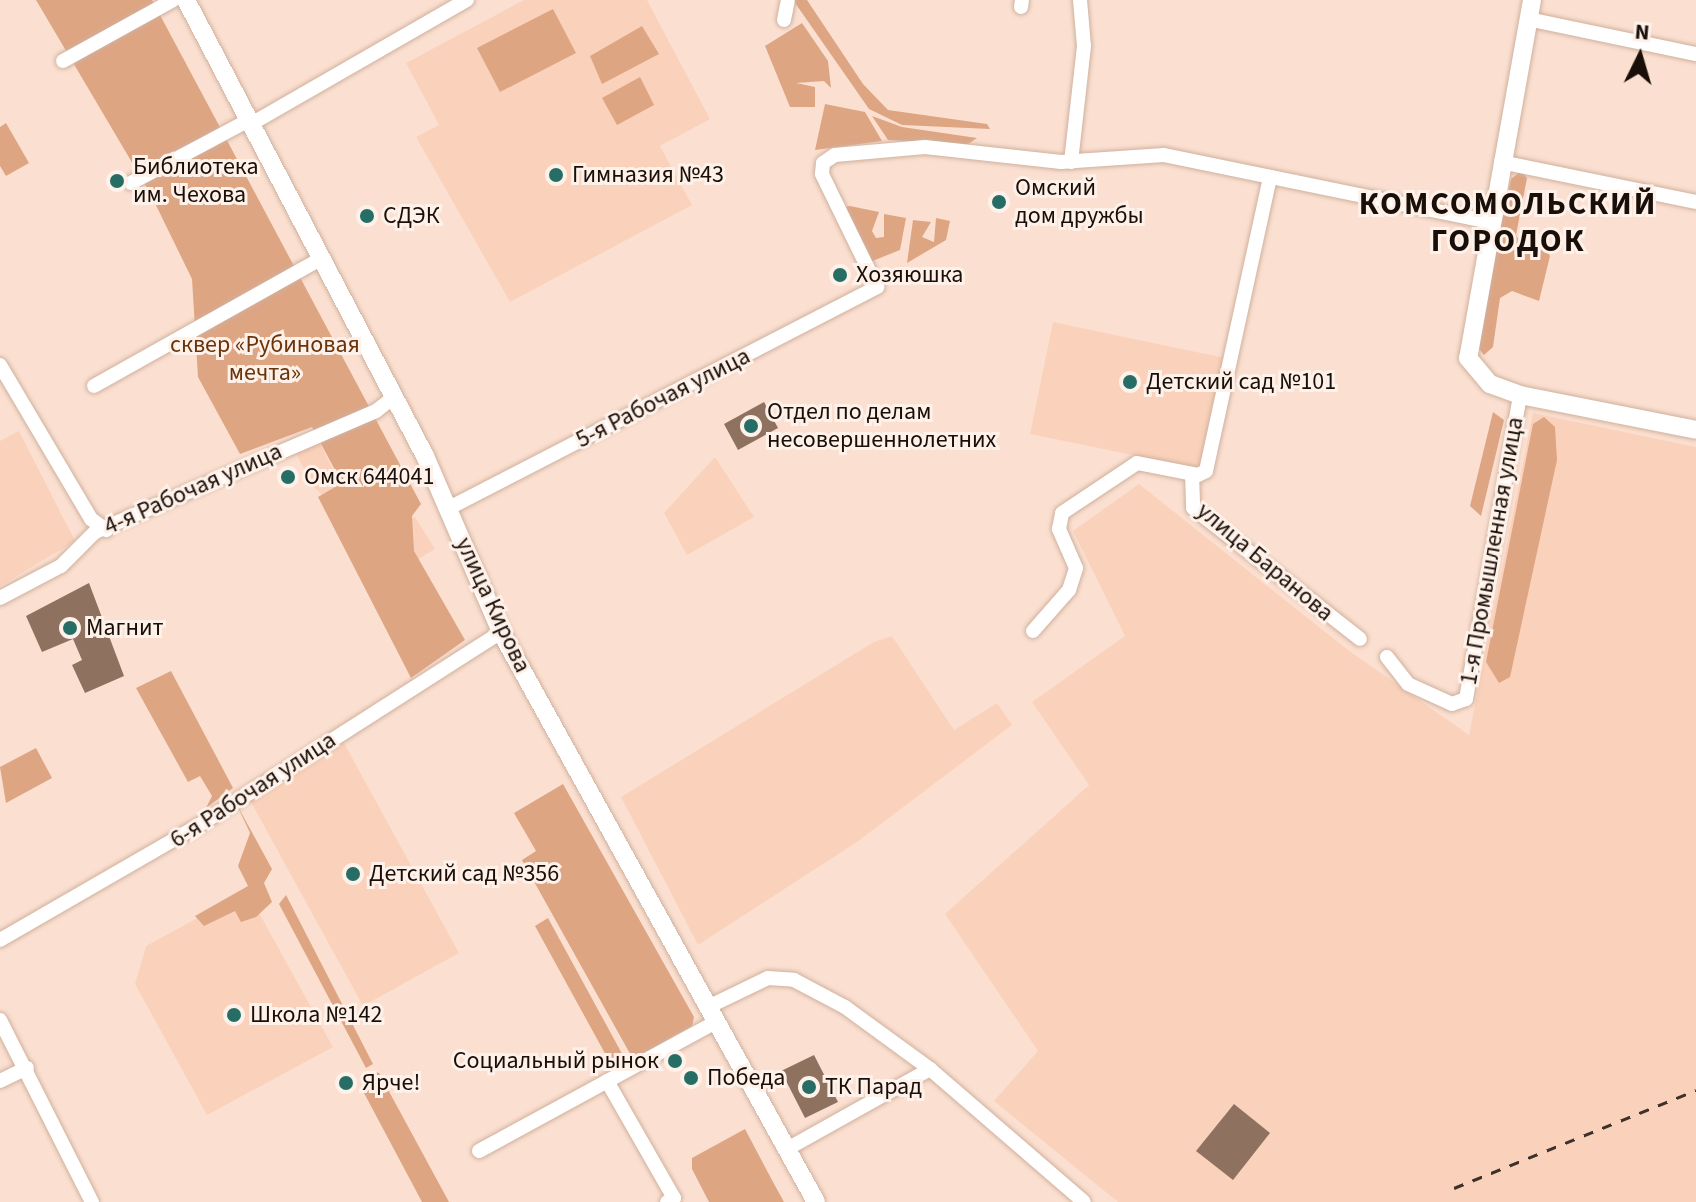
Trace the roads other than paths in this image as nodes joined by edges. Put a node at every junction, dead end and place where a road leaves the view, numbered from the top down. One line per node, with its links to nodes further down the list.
1 (173, 0): 10 (street)
2 (186, 0): 11 (main road, улица Кирова)
3 (467, 0): 11 (street)
4 (788, 0): 8 (street)
5 (1080, 0): 12 (street)
6 (1532, 0): 7 (main road)
7 (1528, 19): 9 (street); 13 (main road)
8 (784, 20)
9 (1696, 54)
10 (63, 61)
11 (250, 122): 15 (street); 18 (main road, улица Кирова)
12 (1071, 162): 14 (street); 25 (street, 5-я Рабочая улица)
13 (1501, 162): 16 (street); 17 (main road)
14 (1270, 177): 17 (street); 24 (street)
15 (131, 183)
16 (1696, 202)
17 (1491, 222): 21 (main road)
18 (322, 258): 20 (street); 22 (main road, улица Кирова)
19 (0, 365): 26 (street)
20 (94, 386)
21 (1520, 395): 23 (main road); 31 (street, 1-я Промышленная улица)
22 (395, 396): 25 (main road, улица Кирова); 26 (street, 4-я Рабочая улица)
23 (1696, 430)
24 (1192, 474): 28 (street); 30 (street, улица Баранова)
25 (449, 508): 29 (main road, улица Кирова)
26 (106, 530): 27 (street, 4-я Рабочая улица)
27 (0, 598)
28 (1033, 631)
29 (501, 632): 32 (street, 6-я Рабочая улица); 33 (main road, улица Кирова)
30 (1360, 639)
31 (1387, 657)
32 (0, 940)
33 (714, 1014): 36 (street); 38 (street); 39 (main road, улица Кирова)
34 (0, 1020): 35 (street)
35 (27, 1068): 37 (street); 41 (street)
36 (930, 1069): 39 (street); 44 (street)
37 (0, 1081)
38 (607, 1081): 40 (street); 42 (street)
39 (787, 1149): 43 (main road, улица Кирова)
40 (479, 1151)
41 (86, 1200)
42 (671, 1200)
43 (816, 1202)
44 (1084, 1202)

